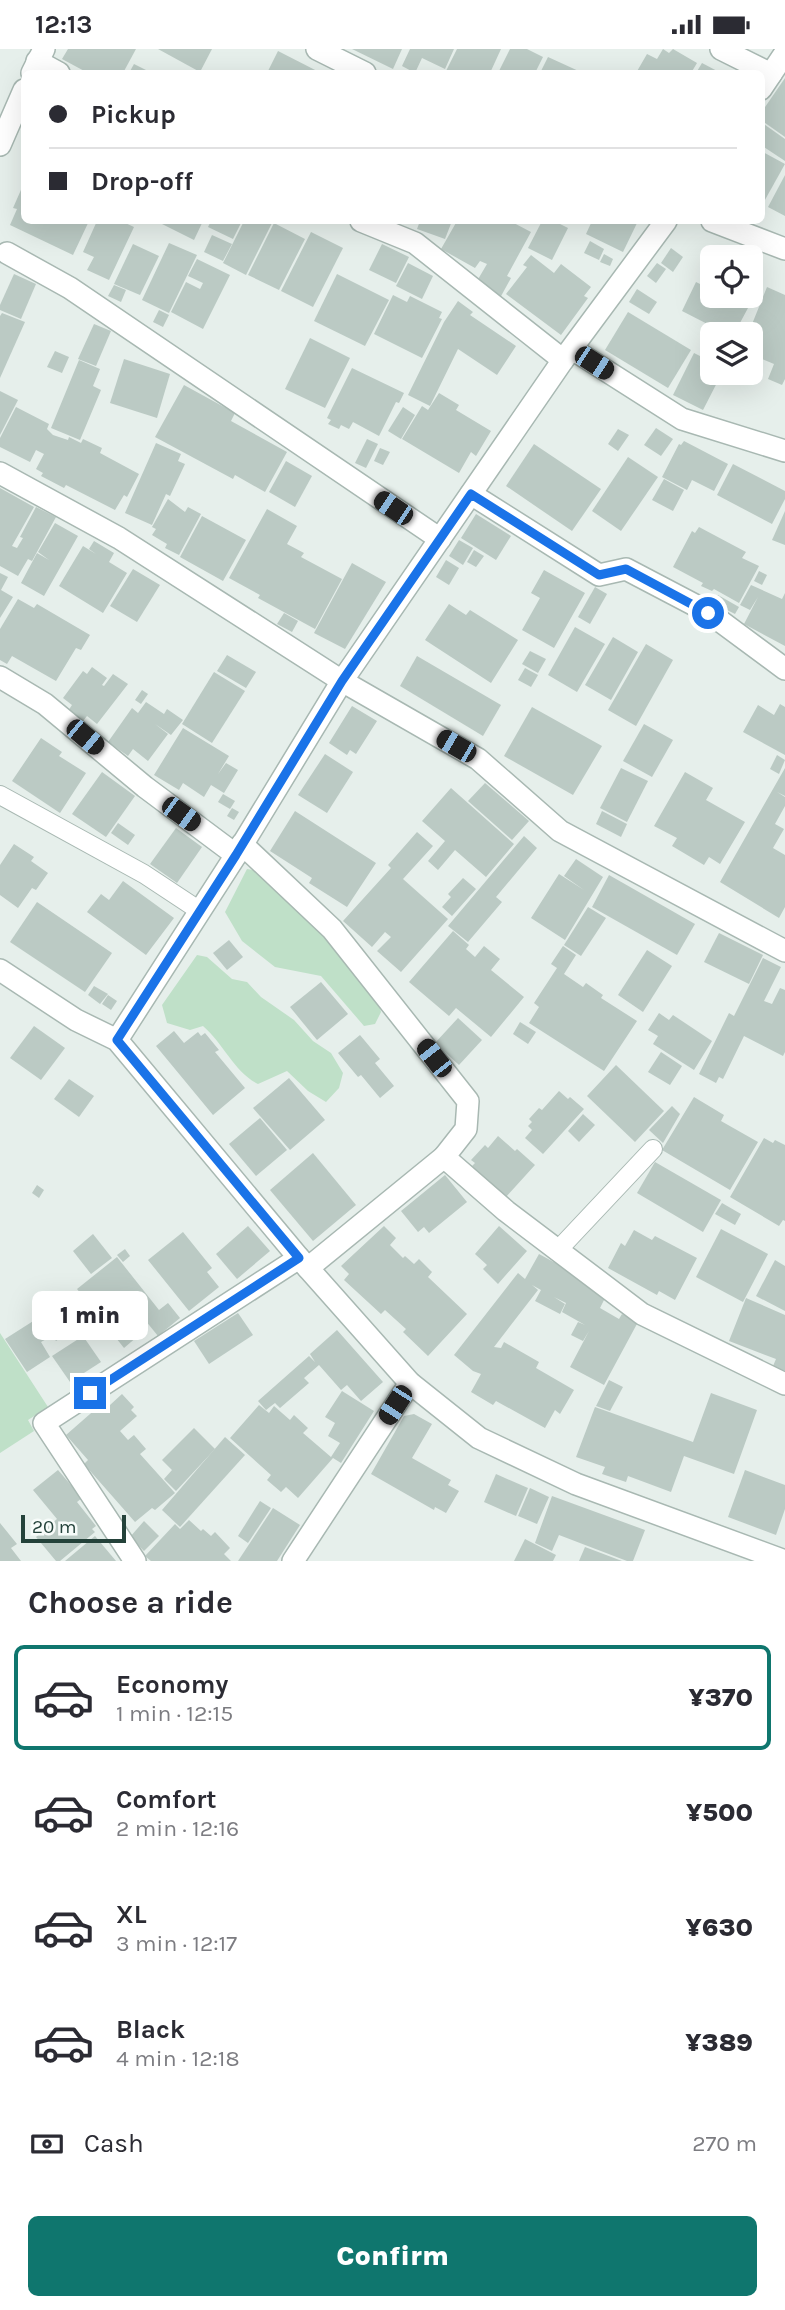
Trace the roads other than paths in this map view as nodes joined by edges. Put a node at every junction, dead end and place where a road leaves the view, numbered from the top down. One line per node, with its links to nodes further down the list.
1 (317, 49): 6 (street)
2 (721, 49): 7 (street)
3 (785, 53): 8 (street)
4 (38, 61): 5 (street)
5 (54, 70)
6 (359, 70)
7 (750, 70)
8 (766, 82)
9 (21, 97): 10 (street)
10 (0, 145)
11 (368, 224): 16 (street)
12 (664, 224): 16 (street)
13 (720, 224): 14 (street)
14 (785, 249)
15 (2, 256): 20 (street)
16 (568, 355): 17 (street); 19 (street)
17 (785, 451)
18 (0, 473): 23 (street)
19 (471, 494): 20 (street); 21 (street)
20 (440, 540): 23 (street)
21 (785, 669)
22 (0, 677): 25 (street)
23 (342, 681): 25 (street); 27 (street)
24 (0, 795): 26 (lane)
25 (239, 849): 26 (street); 31 (street)
26 (200, 911): 29 (street)
27 (785, 951)
28 (0, 970): 29 (street)
29 (117, 1040): 33 (street)
30 (653, 1149): 32 (lane)
31 (444, 1157): 32 (street); 33 (street)
32 (558, 1250): 35 (street)
33 (303, 1263): 34 (street); 36 (street)
34 (410, 1383): 37 (street); 38 (street)
35 (785, 1384)
36 (135, 1561)
37 (293, 1561)
38 (785, 1561)

